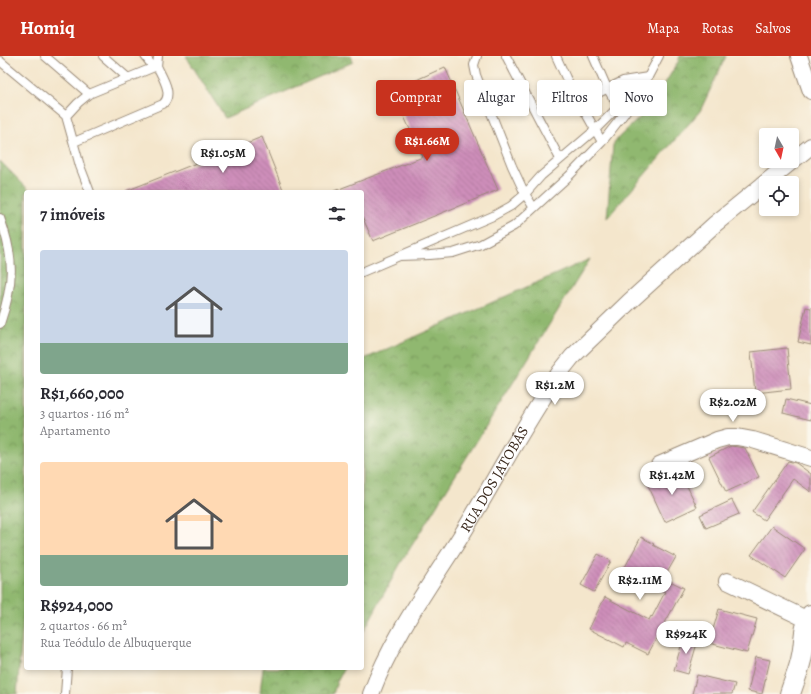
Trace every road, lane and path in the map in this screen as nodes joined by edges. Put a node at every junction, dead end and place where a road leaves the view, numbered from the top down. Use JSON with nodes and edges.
{"nodes":[{"id":1,"x":45,"y":56,"type":"edge"},
{"id":2,"x":103,"y":56,"type":"edge"},
{"id":3,"x":145,"y":56,"type":"edge"},
{"id":4,"x":158,"y":56,"type":"edge"},
{"id":5,"x":477,"y":56,"type":"edge"},
{"id":6,"x":506,"y":56,"type":"edge"},
{"id":7,"x":556,"y":56,"type":"edge"},
{"id":8,"x":593,"y":56,"type":"edge"},
{"id":9,"x":659,"y":56,"type":"edge"},
{"id":10,"x":799,"y":56,"type":"edge"},
{"id":11,"x":0,"y":61,"type":"edge"},
{"id":12,"x":155,"y":67,"type":"junction"},
{"id":13,"x":648,"y":77,"type":"junction"},
{"id":14,"x":128,"y":78,"type":"junction"},
{"id":15,"x":567,"y":80,"type":"edge"},
{"id":16,"x":646,"y":80,"type":"edge"},
{"id":17,"x":607,"y":88,"type":"junction"},
{"id":18,"x":602,"y":91,"type":"edge"},
{"id":19,"x":811,"y":91,"type":"edge"},
{"id":20,"x":610,"y":93,"type":"edge"},
{"id":21,"x":89,"y":94,"type":"junction"},
{"id":22,"x":610,"y":115,"type":"edge"},
{"id":23,"x":66,"y":116,"type":"junction"},
{"id":24,"x":588,"y":116,"type":"edge"},
{"id":25,"x":622,"y":116,"type":"edge"},
{"id":26,"x":595,"y":130,"type":"junction"},
{"id":27,"x":74,"y":142,"type":"junction"},
{"id":28,"x":602,"y":142,"type":"junction"},
{"id":29,"x":811,"y":146,"type":"edge"},
{"id":30,"x":799,"y":155,"type":"edge"},
{"id":31,"x":560,"y":159,"type":"junction"},
{"id":32,"x":783,"y":168,"type":"edge"},
{"id":33,"x":89,"y":190,"type":"edge"},
{"id":34,"x":525,"y":194,"type":"junction"},
{"id":35,"x":534,"y":208,"type":"junction"},
{"id":36,"x":0,"y":218,"type":"edge"},
{"id":37,"x":398,"y":256,"type":"junction"},
{"id":38,"x":364,"y":271,"type":"edge"},
{"id":39,"x":0,"y":324,"type":"edge"},
{"id":40,"x":811,"y":458,"type":"edge"},
{"id":41,"x":659,"y":465,"type":"dead end"},
{"id":42,"x":727,"y":581,"type":"dead end"},
{"id":43,"x":810,"y":618,"type":"edge"},
{"id":44,"x":807,"y":653,"type":"edge"},
{"id":45,"x":67,"y":670,"type":"edge"},
{"id":46,"x":65,"y":694,"type":"edge"},
{"id":47,"x":371,"y":694,"type":"edge"},
{"id":48,"x":790,"y":694,"type":"edge"}],
"edges":[{"from":1,"to":21,"type":"lane"},
{"from":2,"to":14,"type":"lane"},
{"from":3,"to":12,"type":"lane"},
{"from":4,"to":12,"type":"lane"},
{"from":5,"to":34,"type":"lane"},
{"from":6,"to":31,"type":"lane"},
{"from":7,"to":15,"type":"lane"},
{"from":8,"to":17,"type":"lane"},
{"from":9,"to":13,"type":"lane"},
{"from":10,"to":19,"type":"street"},
{"from":11,"to":23,"type":"lane"},
{"from":12,"to":14,"type":"lane"},
{"from":12,"to":27,"type":"lane"},
{"from":13,"to":16,"type":"lane"},
{"from":13,"to":17,"type":"lane"},
{"from":14,"to":21,"type":"lane"},
{"from":17,"to":18,"type":"lane"},
{"from":17,"to":20,"type":"lane"},
{"from":21,"to":23,"type":"lane"},
{"from":22,"to":26,"type":"lane"},
{"from":23,"to":27,"type":"lane"},
{"from":24,"to":26,"type":"lane"},
{"from":25,"to":28,"type":"lane"},
{"from":26,"to":28,"type":"lane"},
{"from":26,"to":31,"type":"lane"},
{"from":27,"to":33,"type":"lane"},
{"from":28,"to":35,"type":"lane"},
{"from":29,"to":30,"type":"street","name":"RUA DOS JATOBÁS"},
{"from":31,"to":34,"type":"lane"},
{"from":32,"to":47,"type":"street","name":"RUA DOS JATOBÁS"},
{"from":34,"to":35,"type":"lane"},
{"from":34,"to":37,"type":"lane"},
{"from":35,"to":37,"type":"lane"},
{"from":36,"to":39,"type":"lane"},
{"from":37,"to":38,"type":"lane"},
{"from":40,"to":41,"type":"street"},
{"from":42,"to":43,"type":"street"},
{"from":43,"to":44,"type":"street"},
{"from":44,"to":48,"type":"street"},
{"from":45,"to":46,"type":"lane"}]}
